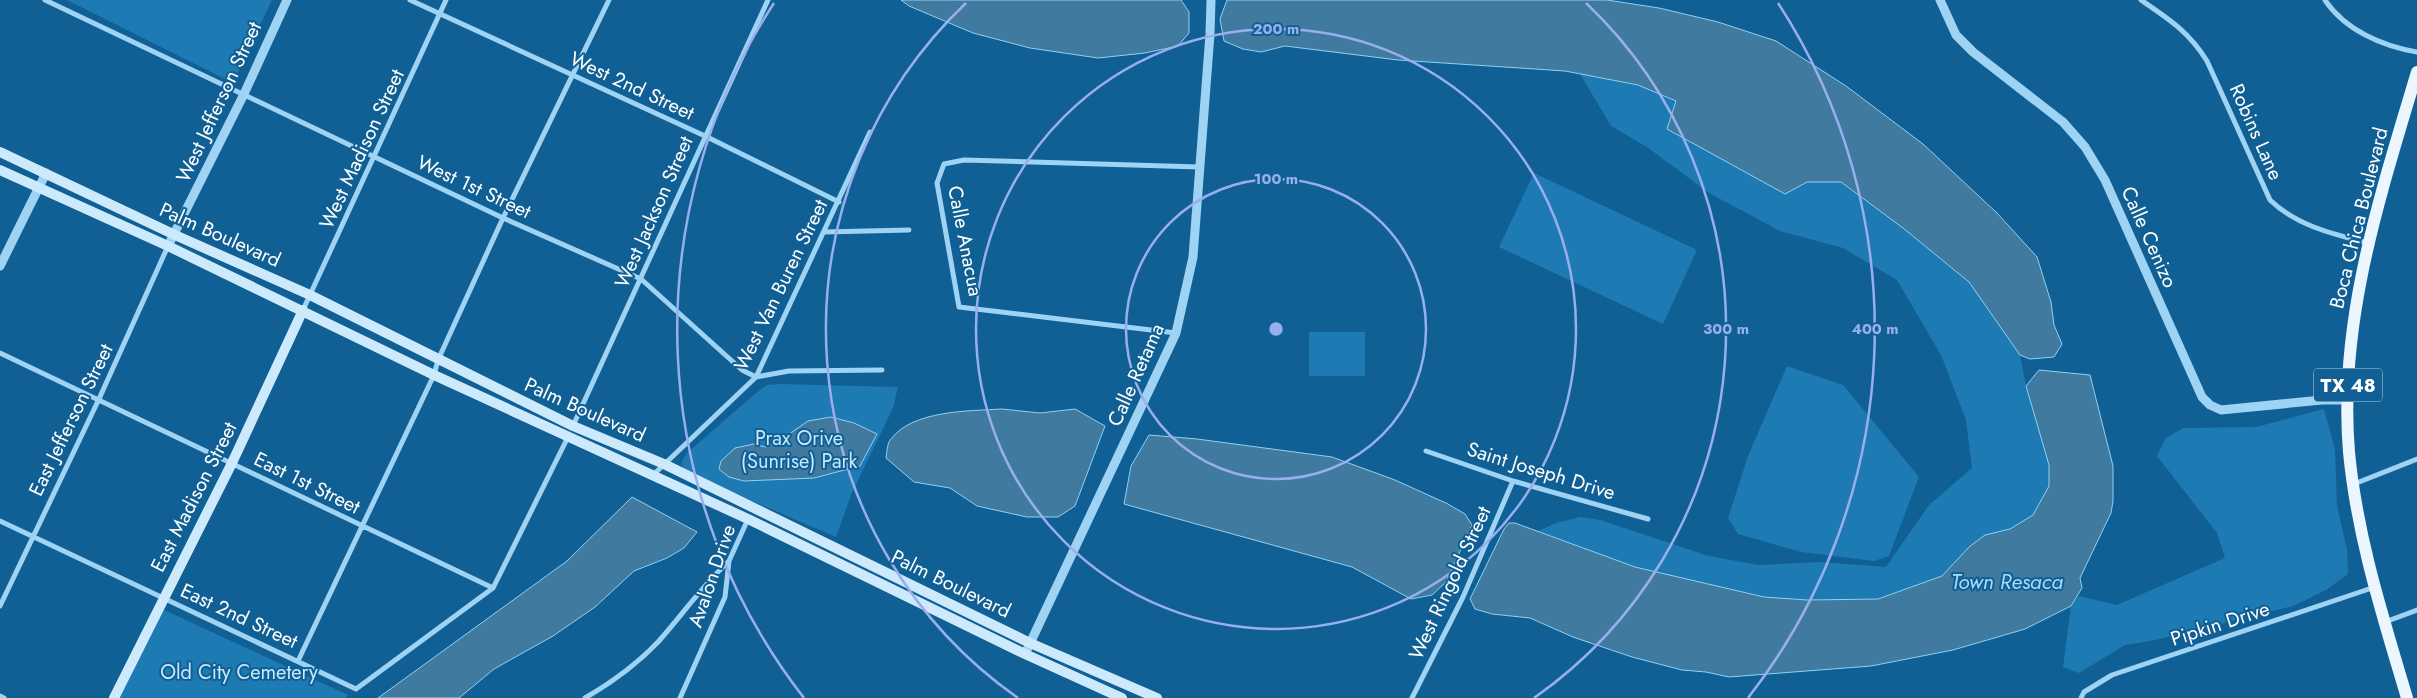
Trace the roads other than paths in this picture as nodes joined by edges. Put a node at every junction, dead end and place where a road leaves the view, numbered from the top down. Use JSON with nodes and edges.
{"nodes":[{"id":1,"x":45,"y":0,"type":"edge"},
{"id":2,"x":287,"y":0,"type":"edge"},
{"id":3,"x":410,"y":0,"type":"edge"},
{"id":4,"x":446,"y":0,"type":"edge"},
{"id":5,"x":609,"y":0,"type":"edge"},
{"id":6,"x":768,"y":0,"type":"edge"},
{"id":7,"x":1211,"y":0,"type":"edge"},
{"id":8,"x":1940,"y":0,"type":"edge"},
{"id":9,"x":2141,"y":0,"type":"edge"},
{"id":10,"x":2325,"y":0,"type":"edge"},
{"id":11,"x":440,"y":14,"type":"junction"},
{"id":12,"x":2417,"y":52,"type":"edge"},
{"id":13,"x":2417,"y":72,"type":"edge"},
{"id":14,"x":573,"y":75,"type":"junction"},
{"id":15,"x":244,"y":94,"type":"junction"},
{"id":16,"x":870,"y":132,"type":"dead end"},
{"id":17,"x":705,"y":136,"type":"junction"},
{"id":18,"x":0,"y":152,"type":"edge"},
{"id":19,"x":375,"y":157,"type":"junction"},
{"id":20,"x":1199,"y":168,"type":"junction"},
{"id":21,"x":0,"y":170,"type":"edge"},
{"id":22,"x":46,"y":173,"type":"junction"},
{"id":23,"x":38,"y":187,"type":"junction"},
{"id":24,"x":838,"y":202,"type":"junction"},
{"id":25,"x":503,"y":218,"type":"junction"},
{"id":26,"x":908,"y":230,"type":"dead end"},
{"id":27,"x":824,"y":232,"type":"junction"},
{"id":28,"x":175,"y":235,"type":"junction"},
{"id":29,"x":2368,"y":243,"type":"junction"},
{"id":30,"x":168,"y":246,"type":"junction"},
{"id":31,"x":0,"y":266,"type":"edge"},
{"id":32,"x":642,"y":279,"type":"junction"},
{"id":33,"x":310,"y":296,"type":"junction"},
{"id":34,"x":304,"y":310,"type":"junction"},
{"id":35,"x":373,"y":327,"type":"junction"},
{"id":36,"x":1176,"y":332,"type":"junction"},
{"id":37,"x":367,"y":341,"type":"junction"},
{"id":38,"x":0,"y":352,"type":"edge"},
{"id":39,"x":438,"y":360,"type":"junction"},
{"id":40,"x":882,"y":370,"type":"dead end"},
{"id":41,"x":434,"y":374,"type":"junction"},
{"id":42,"x":756,"y":377,"type":"junction"},
{"id":43,"x":99,"y":399,"type":"junction"},
{"id":44,"x":2348,"y":400,"type":"junction"},
{"id":45,"x":573,"y":426,"type":"junction"},
{"id":46,"x":569,"y":436,"type":"junction"},
{"id":47,"x":1426,"y":450,"type":"dead end"},
{"id":48,"x":2417,"y":458,"type":"edge"},
{"id":49,"x":232,"y":463,"type":"junction"},
{"id":50,"x":664,"y":464,"type":"junction"},
{"id":51,"x":653,"y":476,"type":"junction"},
{"id":52,"x":1513,"y":481,"type":"junction"},
{"id":53,"x":2353,"y":484,"type":"junction"},
{"id":54,"x":748,"y":519,"type":"junction"},
{"id":55,"x":1648,"y":519,"type":"dead end"},
{"id":56,"x":0,"y":521,"type":"edge"},
{"id":57,"x":363,"y":526,"type":"junction"},
{"id":58,"x":32,"y":536,"type":"junction"},
{"id":59,"x":728,"y":561,"type":"junction"},
{"id":60,"x":493,"y":588,"type":"junction"},
{"id":61,"x":2374,"y":588,"type":"junction"},
{"id":62,"x":163,"y":597,"type":"junction"},
{"id":63,"x":0,"y":606,"type":"edge"},
{"id":64,"x":2417,"y":610,"type":"edge"},
{"id":65,"x":2384,"y":623,"type":"junction"},
{"id":66,"x":1030,"y":642,"type":"junction"},
{"id":67,"x":1025,"y":654,"type":"junction"},
{"id":68,"x":298,"y":661,"type":"junction"},
{"id":69,"x":0,"y":696,"type":"edge"},
{"id":70,"x":4,"y":698,"type":"edge"},
{"id":71,"x":114,"y":698,"type":"edge"},
{"id":72,"x":585,"y":698,"type":"edge"},
{"id":73,"x":680,"y":698,"type":"edge"},
{"id":74,"x":1122,"y":698,"type":"edge"},
{"id":75,"x":1157,"y":698,"type":"edge"},
{"id":76,"x":1412,"y":698,"type":"edge"},
{"id":77,"x":2081,"y":698,"type":"edge"},
{"id":78,"x":2407,"y":698,"type":"edge"}],
"edges":[{"from":1,"to":15,"type":"street","name":"West 1st Street"},
{"from":2,"to":15,"type":"street","name":"West Jefferson Street"},
{"from":3,"to":11,"type":"street","name":"West 2nd Street"},
{"from":4,"to":11,"type":"street","name":"West Madison Street"},
{"from":5,"to":14,"type":"street"},
{"from":6,"to":17,"type":"street","name":"West Jackson Street"},
{"from":7,"to":20,"type":"street","name":"Calle Retama"},
{"from":8,"to":44,"type":"street","name":"Calle Cenizo"},
{"from":9,"to":29,"type":"street","name":"Robins Lane"},
{"from":10,"to":12,"type":"street"},
{"from":11,"to":14,"type":"street","name":"West 2nd Street"},
{"from":11,"to":19,"type":"street","name":"West Madison Street"},
{"from":13,"to":29,"type":"main road","name":"Boca Chica Boulevard","number":"TX 48"},
{"from":14,"to":17,"type":"street","name":"West 2nd Street"},
{"from":14,"to":25,"type":"street"},
{"from":15,"to":19,"type":"street","name":"West 1st Street"},
{"from":15,"to":28,"type":"street","name":"West Jefferson Street"},
{"from":16,"to":24,"type":"street","name":"West Van Buren Street"},
{"from":17,"to":24,"type":"street","name":"West 2nd Street"},
{"from":17,"to":32,"type":"street","name":"West Jackson Street"},
{"from":18,"to":22,"type":"main road","name":"Palm Boulevard"},
{"from":19,"to":25,"type":"street","name":"West 1st Street"},
{"from":19,"to":33,"type":"street","name":"West Madison Street"},
{"from":20,"to":36,"type":"street","name":"Calle Retama"},
{"from":20,"to":36,"type":"street","name":"Calle Anacua"},
{"from":21,"to":23,"type":"main road","name":"Palm Boulevard"},
{"from":22,"to":23,"type":"street"},
{"from":22,"to":28,"type":"main road","name":"Palm Boulevard"},
{"from":23,"to":30,"type":"main road","name":"Palm Boulevard"},
{"from":23,"to":31,"type":"street"},
{"from":24,"to":27,"type":"street","name":"West Van Buren Street"},
{"from":25,"to":32,"type":"street","name":"West 1st Street"},
{"from":25,"to":39,"type":"street"},
{"from":26,"to":27,"type":"street"},
{"from":27,"to":42,"type":"street","name":"West Van Buren Street"},
{"from":28,"to":30,"type":"street","name":"West Jefferson Street"},
{"from":28,"to":33,"type":"main road","name":"Palm Boulevard"},
{"from":29,"to":44,"type":"main road","name":"Boca Chica Boulevard","number":"TX 48"},
{"from":30,"to":34,"type":"main road","name":"Palm Boulevard"},
{"from":30,"to":43,"type":"street","name":"East Jefferson Street"},
{"from":32,"to":42,"type":"street","name":"West 1st Street"},
{"from":32,"to":45,"type":"street","name":"West Jackson Street"},
{"from":33,"to":34,"type":"street","name":"West Madison Street"},
{"from":33,"to":35,"type":"main road","name":"Palm Boulevard"},
{"from":34,"to":37,"type":"main road","name":"Palm Boulevard"},
{"from":34,"to":49,"type":"main road","name":"East Madison Street"},
{"from":35,"to":37,"type":"main road"},
{"from":35,"to":39,"type":"main road","name":"Palm Boulevard"},
{"from":36,"to":66,"type":"street","name":"Calle Retama"},
{"from":37,"to":41,"type":"main road","name":"Palm Boulevard"},
{"from":38,"to":43,"type":"street","name":"East 1st Street"},
{"from":39,"to":41,"type":"street"},
{"from":39,"to":45,"type":"main road","name":"Palm Boulevard"},
{"from":40,"to":42,"type":"street"},
{"from":41,"to":46,"type":"main road","name":"Palm Boulevard"},
{"from":41,"to":57,"type":"street"},
{"from":42,"to":50,"type":"street","name":"West Van Buren Street"},
{"from":43,"to":49,"type":"street","name":"East 1st Street"},
{"from":43,"to":58,"type":"street","name":"East Jefferson Street"},
{"from":44,"to":53,"type":"main road","name":"Boca Chica Boulevard","number":"TX 48"},
{"from":45,"to":46,"type":"street","name":"West Jackson Street"},
{"from":45,"to":50,"type":"main road","name":"Palm Boulevard"},
{"from":46,"to":51,"type":"main road","name":"Palm Boulevard"},
{"from":46,"to":60,"type":"street","name":"West Jackson Street"},
{"from":47,"to":52,"type":"street","name":"Saint Joseph Drive"},
{"from":48,"to":53,"type":"street"},
{"from":49,"to":57,"type":"street","name":"East 1st Street"},
{"from":49,"to":62,"type":"main road","name":"East Madison Street"},
{"from":50,"to":51,"type":"street","name":"West Van Buren Street"},
{"from":50,"to":66,"type":"main road","name":"Palm Boulevard"},
{"from":51,"to":54,"type":"main road","name":"Palm Boulevard"},
{"from":52,"to":55,"type":"street","name":"Saint Joseph Drive"},
{"from":52,"to":76,"type":"street","name":"West Ringold Street"},
{"from":53,"to":61,"type":"main road","name":"Boca Chica Boulevard","number":"TX 48"},
{"from":54,"to":59,"type":"street","name":"Avalon Drive"},
{"from":54,"to":67,"type":"main road","name":"Palm Boulevard"},
{"from":56,"to":58,"type":"street","name":"East 2nd Street"},
{"from":57,"to":60,"type":"street","name":"East 1st Street"},
{"from":57,"to":68,"type":"street"},
{"from":58,"to":62,"type":"street","name":"East 2nd Street"},
{"from":58,"to":63,"type":"street","name":"East Jefferson Street"},
{"from":59,"to":72,"type":"street"},
{"from":59,"to":73,"type":"street","name":"Avalon Drive"},
{"from":60,"to":68,"type":"street","name":"East 2nd Street"},
{"from":61,"to":65,"type":"main road","name":"Boca Chica Boulevard","number":"TX 48"},
{"from":61,"to":77,"type":"street","name":"Pipkin Drive"},
{"from":62,"to":68,"type":"street","name":"East 2nd Street"},
{"from":62,"to":71,"type":"main road","name":"East Madison Street"},
{"from":64,"to":65,"type":"street"},
{"from":65,"to":78,"type":"main road","name":"Boca Chica Boulevard","number":"TX 48"},
{"from":66,"to":67,"type":"street","name":"Calle Retama"},
{"from":66,"to":75,"type":"main road","name":"Palm Boulevard"},
{"from":67,"to":74,"type":"main road","name":"Palm Boulevard"},
{"from":69,"to":70,"type":"street"}]}
